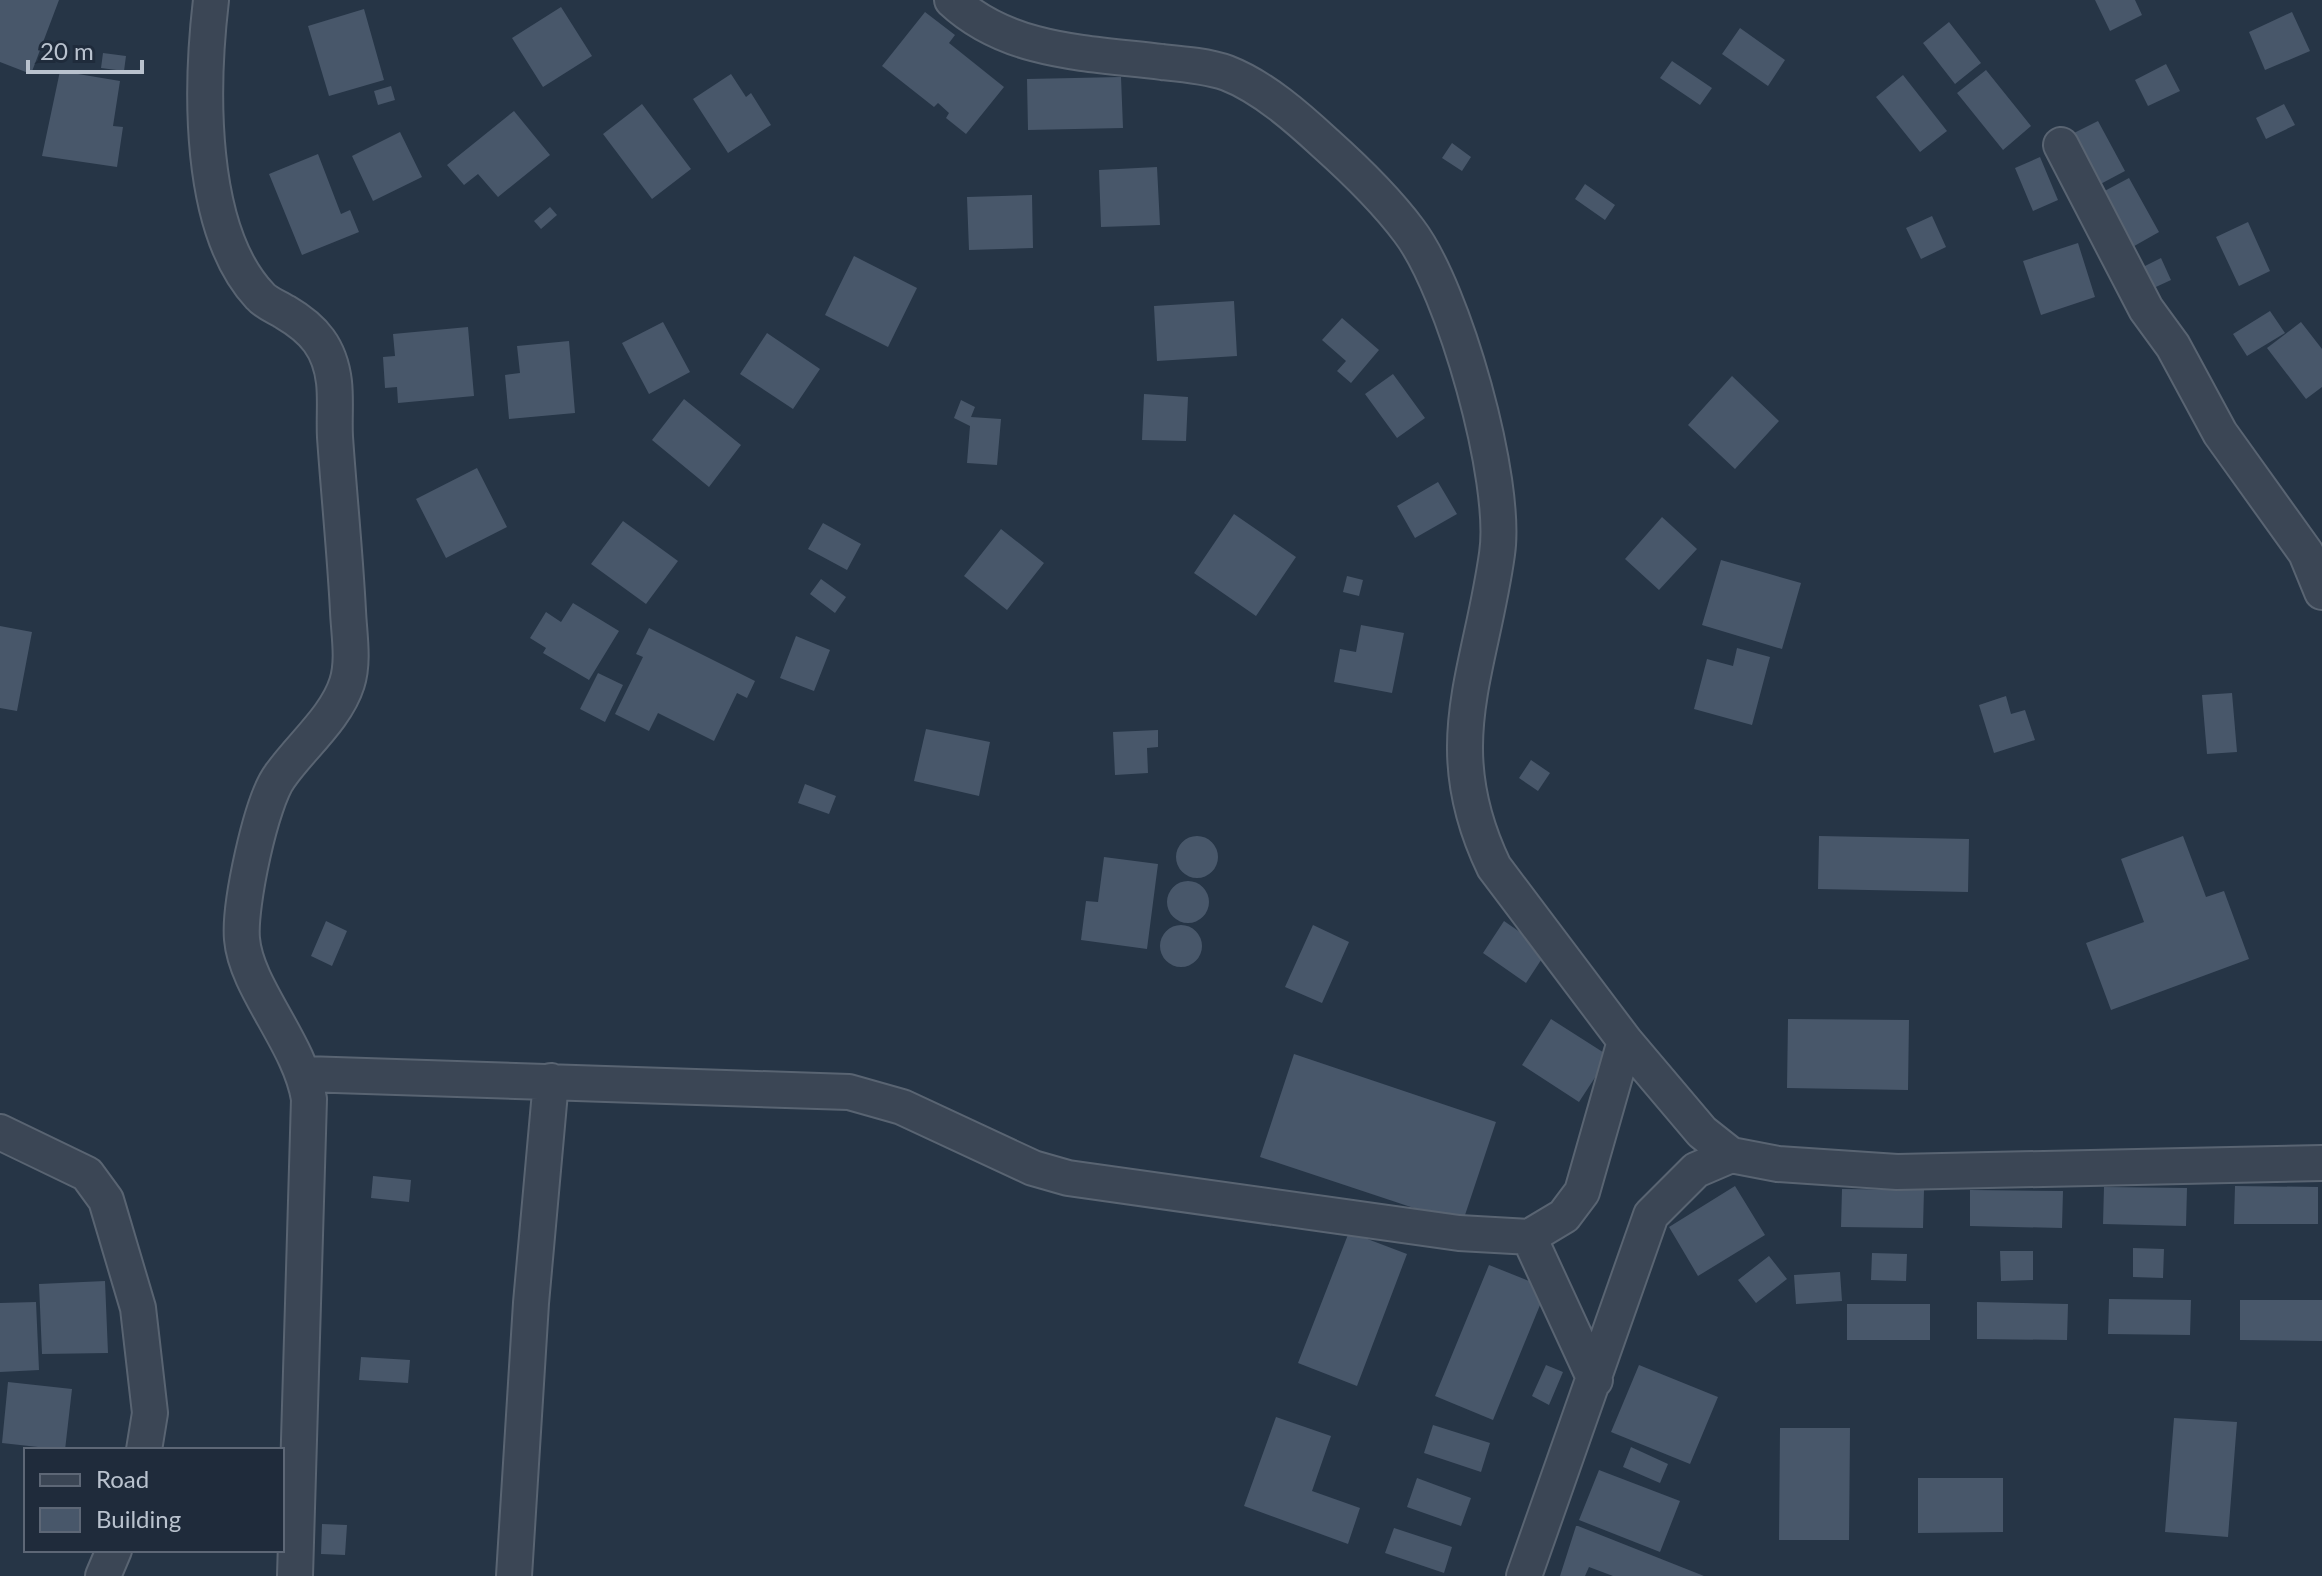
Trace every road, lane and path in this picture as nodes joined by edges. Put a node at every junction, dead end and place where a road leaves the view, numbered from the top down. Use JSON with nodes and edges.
{"nodes":[{"id":1,"x":211,"y":0,"type":"edge"},
{"id":2,"x":952,"y":0,"type":"edge"},
{"id":3,"x":2061,"y":145,"type":"dead end"},
{"id":4,"x":2322,"y":592,"type":"edge"},
{"id":5,"x":1625,"y":1041,"type":"junction"},
{"id":6,"x":305,"y":1074,"type":"junction"},
{"id":7,"x":551,"y":1081,"type":"junction"},
{"id":8,"x":0,"y":1132,"type":"edge"},
{"id":9,"x":1731,"y":1155,"type":"junction"},
{"id":10,"x":2322,"y":1163,"type":"edge"},
{"id":11,"x":1529,"y":1237,"type":"junction"},
{"id":12,"x":1595,"y":1380,"type":"junction"},
{"id":13,"x":144,"y":1448,"type":"edge"},
{"id":14,"x":113,"y":1552,"type":"edge"},
{"id":15,"x":103,"y":1576,"type":"edge"},
{"id":16,"x":295,"y":1576,"type":"edge"},
{"id":17,"x":514,"y":1576,"type":"edge"},
{"id":18,"x":1524,"y":1576,"type":"edge"}],
"edges":[{"from":1,"to":6,"type":"street"},
{"from":2,"to":5,"type":"street"},
{"from":3,"to":4,"type":"street"},
{"from":5,"to":9,"type":"street"},
{"from":5,"to":11,"type":"street"},
{"from":6,"to":7,"type":"street"},
{"from":6,"to":16,"type":"street"},
{"from":7,"to":11,"type":"street"},
{"from":7,"to":17,"type":"street"},
{"from":8,"to":13,"type":"street"},
{"from":9,"to":10,"type":"street"},
{"from":9,"to":12,"type":"street"},
{"from":11,"to":12,"type":"street"},
{"from":12,"to":18,"type":"street"},
{"from":14,"to":15,"type":"street"}]}
